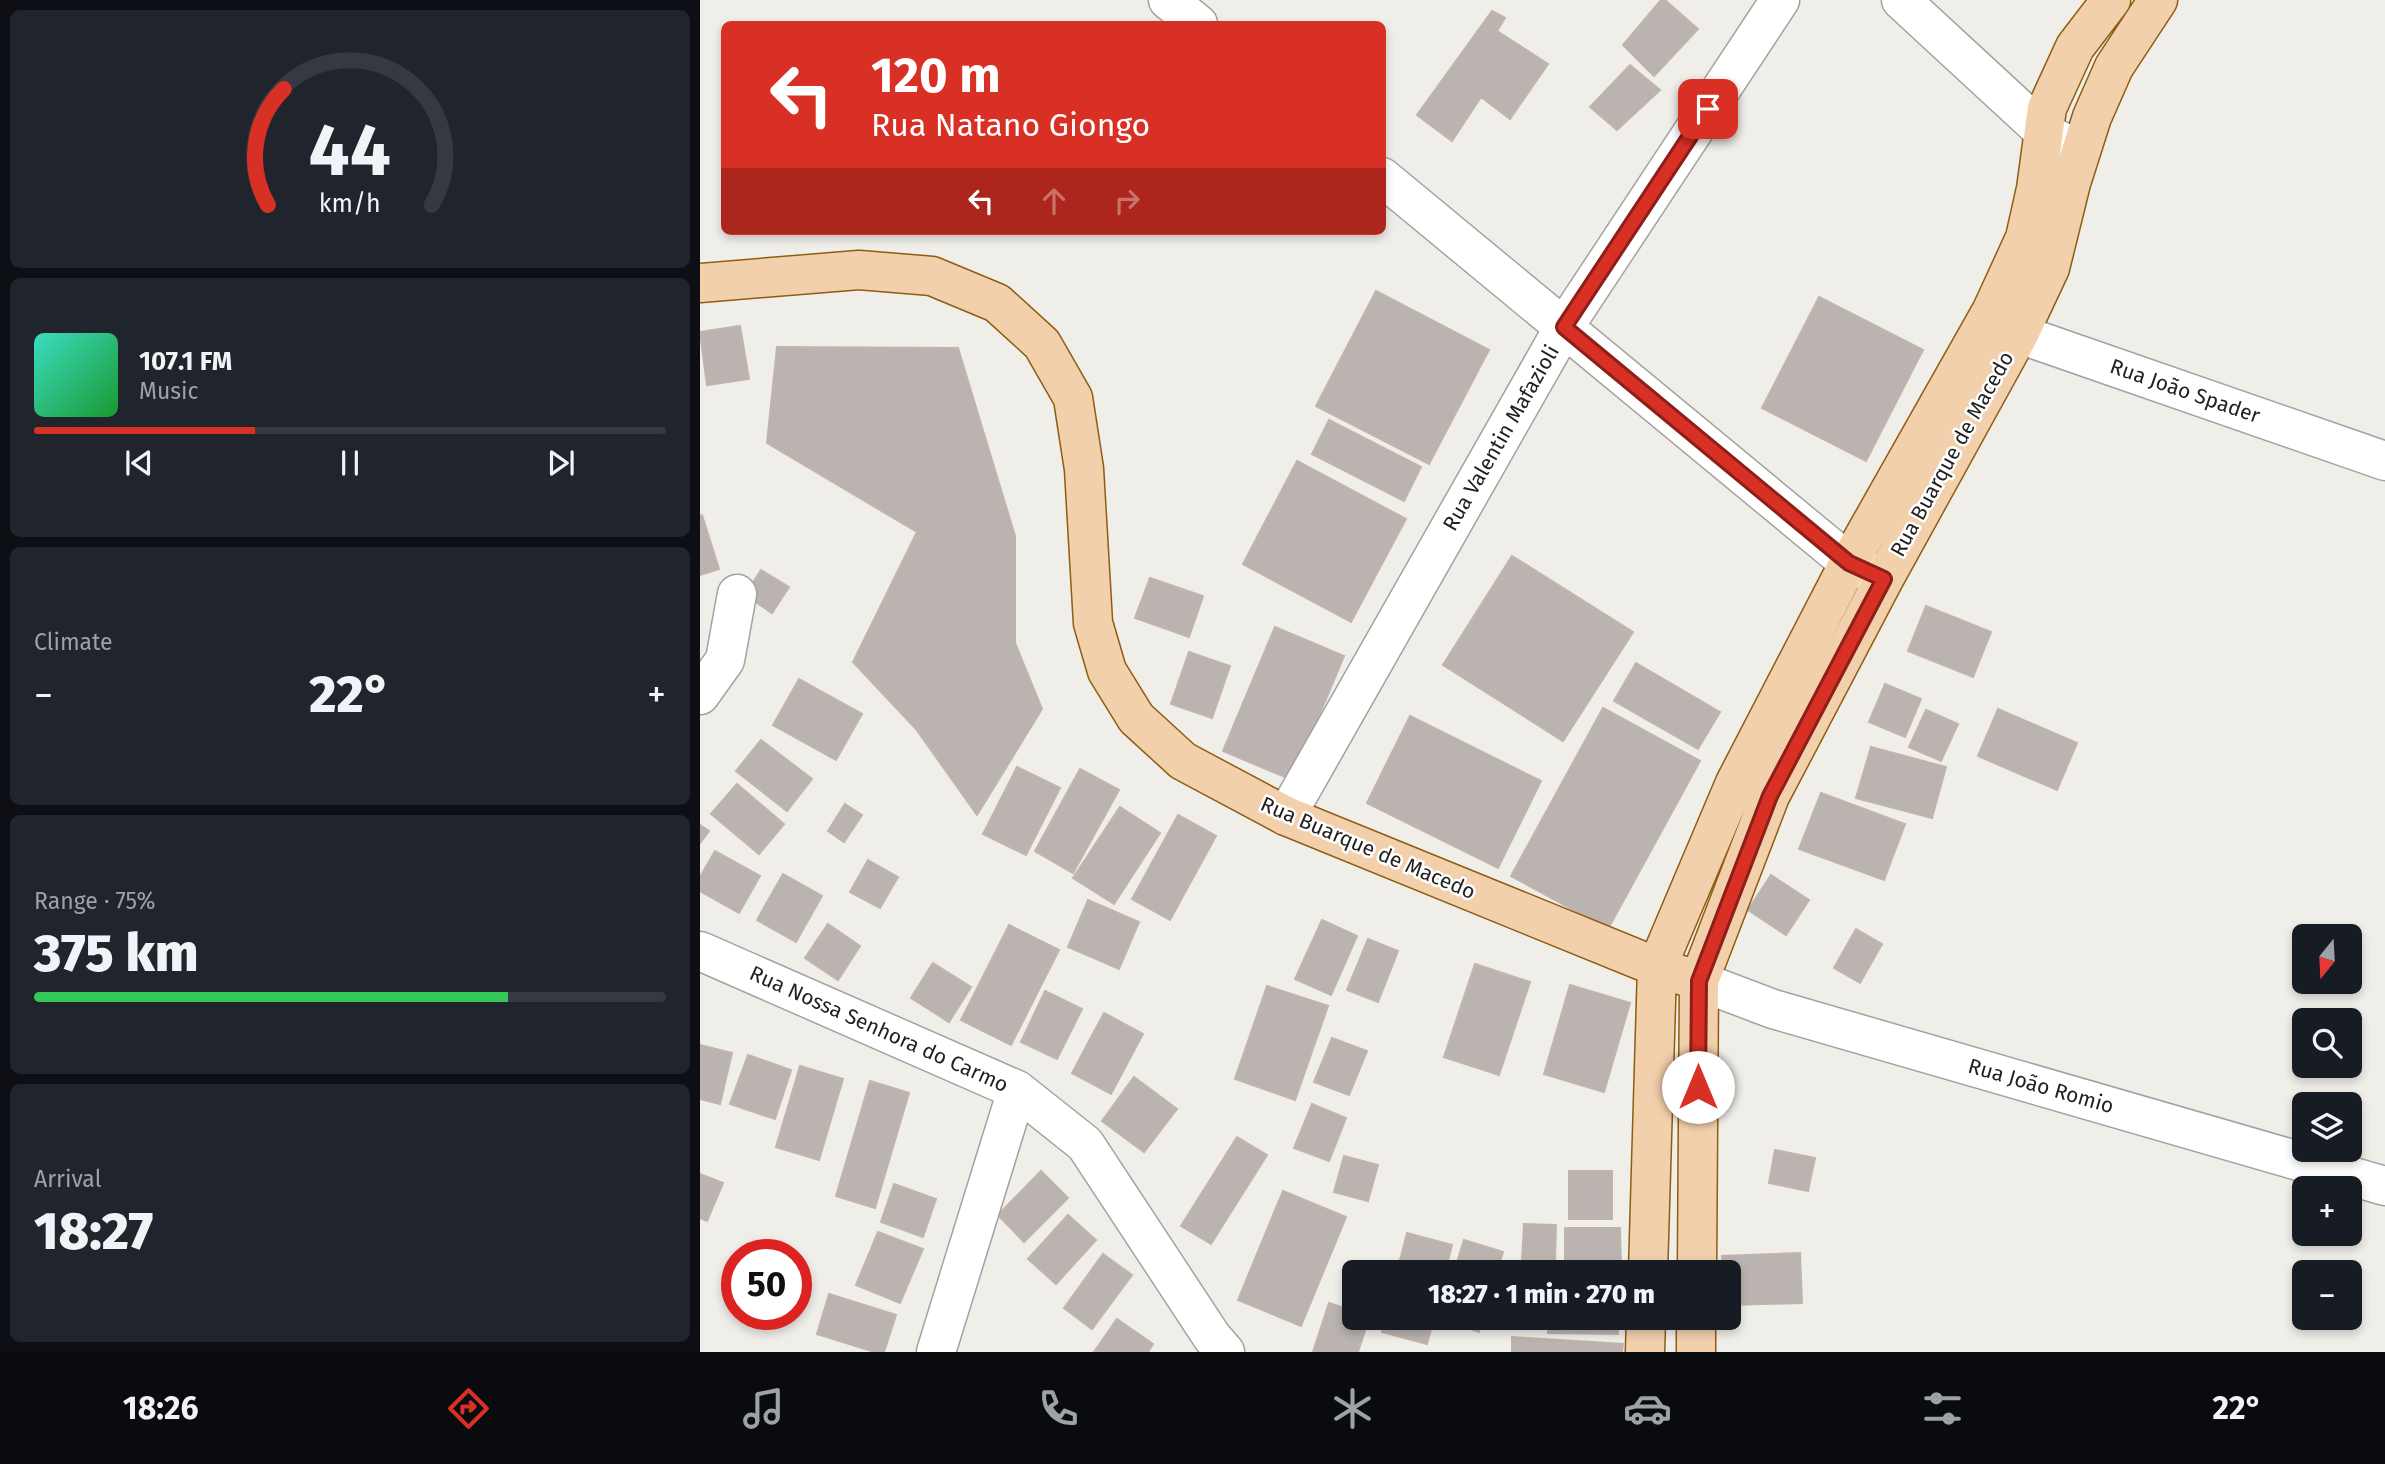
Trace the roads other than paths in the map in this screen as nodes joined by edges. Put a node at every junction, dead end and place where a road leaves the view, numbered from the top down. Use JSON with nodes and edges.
{"nodes":[{"id":1,"x":1780,"y":0,"type":"edge"},
{"id":2,"x":1901,"y":0,"type":"edge"},
{"id":3,"x":2111,"y":0,"type":"edge"},
{"id":4,"x":2158,"y":0,"type":"edge"},
{"id":5,"x":2044,"y":132,"type":"junction"},
{"id":6,"x":2081,"y":152,"type":"junction"},
{"id":7,"x":1386,"y":180,"type":"edge"},
{"id":8,"x":700,"y":283,"type":"edge"},
{"id":9,"x":2006,"y":322,"type":"junction"},
{"id":10,"x":1564,"y":327,"type":"junction"},
{"id":11,"x":2385,"y":461,"type":"edge"},
{"id":12,"x":1849,"y":563,"type":"junction"},
{"id":13,"x":1884,"y":579,"type":"junction"},
{"id":14,"x":737,"y":594,"type":"dead end"},
{"id":15,"x":700,"y":695,"type":"edge"},
{"id":16,"x":1753,"y":789,"type":"junction"},
{"id":17,"x":1286,"y":816,"type":"junction"},
{"id":18,"x":700,"y":951,"type":"edge"},
{"id":19,"x":1657,"y":967,"type":"junction"},
{"id":20,"x":1699,"y":981,"type":"junction"},
{"id":21,"x":1017,"y":1090,"type":"junction"},
{"id":22,"x":2385,"y":1186,"type":"edge"},
{"id":23,"x":1648,"y":1260,"type":"edge"},
{"id":24,"x":1696,"y":1260,"type":"edge"},
{"id":25,"x":1646,"y":1330,"type":"edge"},
{"id":26,"x":1696,"y":1330,"type":"edge"},
{"id":27,"x":936,"y":1352,"type":"edge"},
{"id":28,"x":1225,"y":1352,"type":"edge"},
{"id":29,"x":1645,"y":1352,"type":"edge"},
{"id":30,"x":1696,"y":1352,"type":"edge"}],
"edges":[{"from":1,"to":10,"type":"street","name":"Rua Valentin Mafazioli"},
{"from":2,"to":5,"type":"street"},
{"from":3,"to":5,"type":"main road","name":"Rua Buarque de Macedo"},
{"from":4,"to":6,"type":"main road","name":"Rua Buarque de Macedo"},
{"from":5,"to":6,"type":"street"},
{"from":5,"to":9,"type":"main road","name":"Rua Buarque de Macedo"},
{"from":6,"to":9,"type":"main road","name":"Rua Buarque de Macedo"},
{"from":7,"to":10,"type":"street"},
{"from":8,"to":17,"type":"main road","name":"Rua Buarque de Macedo"},
{"from":9,"to":11,"type":"street","name":"Rua João Spader"},
{"from":9,"to":12,"type":"main road","name":"Rua Buarque de Macedo"},
{"from":9,"to":13,"type":"main road","name":"Rua Buarque de Macedo"},
{"from":10,"to":12,"type":"street"},
{"from":10,"to":17,"type":"street","name":"Rua Valentin Mafazioli"},
{"from":12,"to":13,"type":"street"},
{"from":12,"to":16,"type":"main road","name":"Rua Buarque de Macedo"},
{"from":13,"to":16,"type":"main road","name":"Rua Buarque de Macedo"},
{"from":14,"to":15,"type":"street"},
{"from":16,"to":19,"type":"main road","name":"Rua Buarque de Macedo"},
{"from":16,"to":20,"type":"main road","name":"Rua Buarque de Macedo"},
{"from":17,"to":19,"type":"main road","name":"Rua Buarque de Macedo"},
{"from":18,"to":21,"type":"street","name":"Rua Nossa Senhora do Carmo"},
{"from":19,"to":20,"type":"main road","name":"Rua Buarque de Macedo"},
{"from":19,"to":23,"type":"main road","name":"Rua Buarque de Macedo"},
{"from":20,"to":22,"type":"street","name":"Rua João Romio"},
{"from":20,"to":24,"type":"main road","name":"Rua Buarque de Macedo"},
{"from":21,"to":27,"type":"street"},
{"from":21,"to":28,"type":"street","name":"Rua Nossa Senhora do Carmo"},
{"from":25,"to":29,"type":"main road"},
{"from":26,"to":30,"type":"main road"}]}
